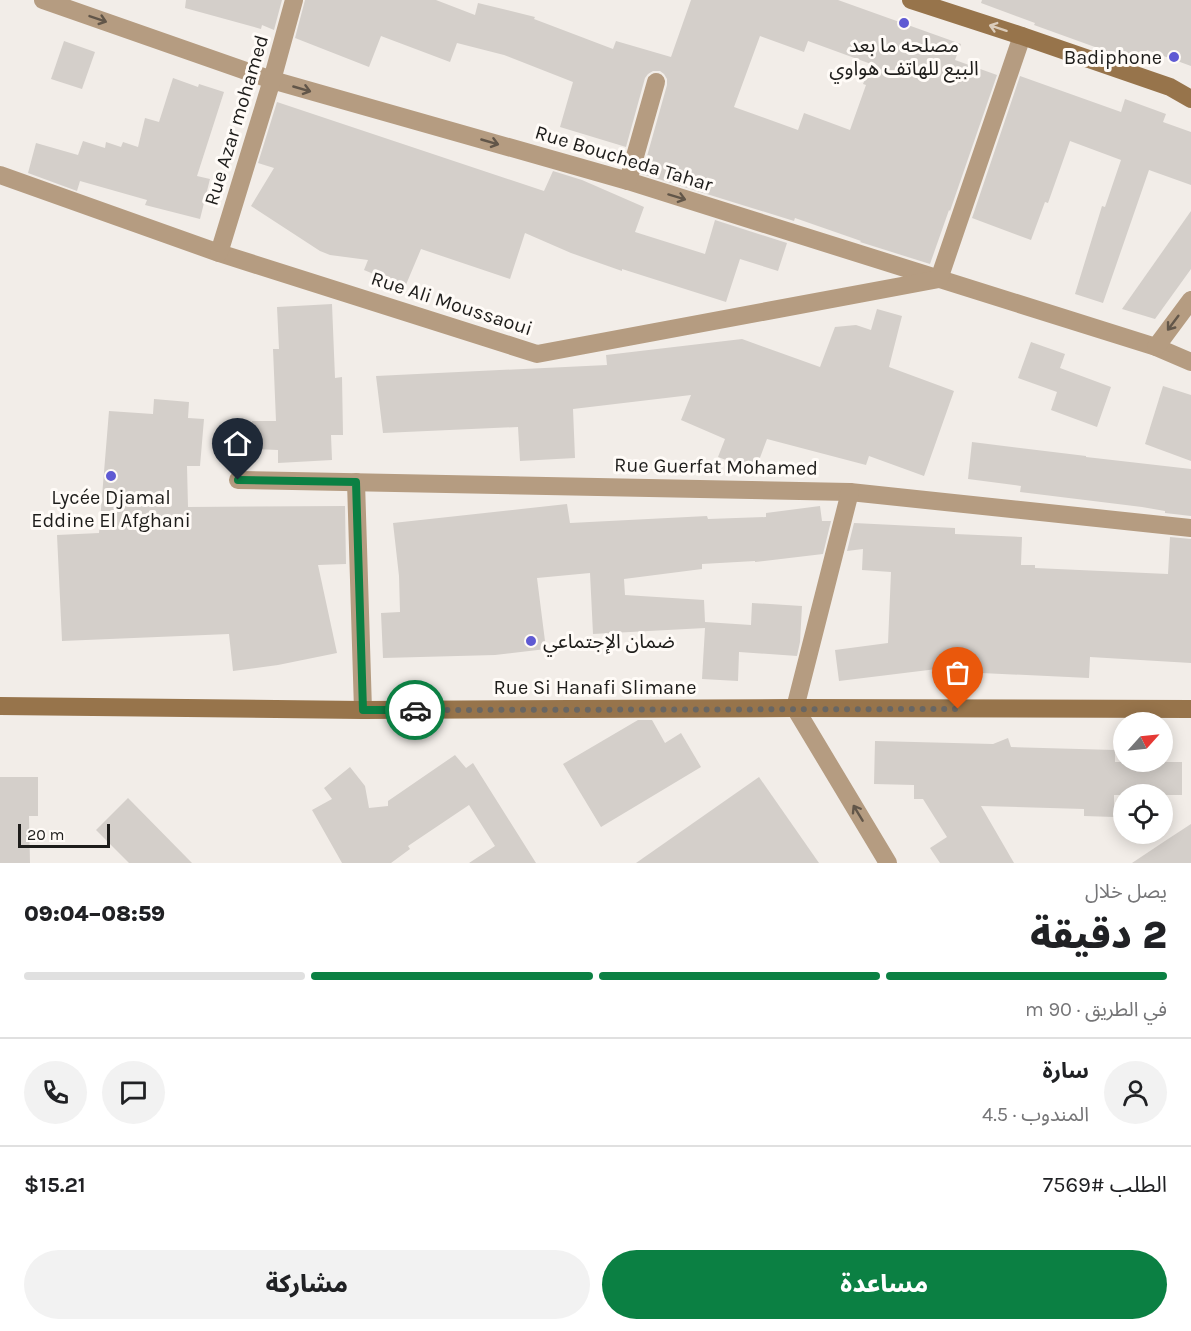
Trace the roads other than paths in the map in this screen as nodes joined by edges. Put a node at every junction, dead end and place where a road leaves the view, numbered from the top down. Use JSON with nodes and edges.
{"nodes":[{"id":1,"x":43,"y":0,"type":"edge"},
{"id":2,"x":294,"y":0,"type":"edge"},
{"id":3,"x":911,"y":0,"type":"edge"},
{"id":4,"x":1022,"y":36,"type":"junction"},
{"id":5,"x":272,"y":80,"type":"junction"},
{"id":6,"x":656,"y":82,"type":"dead end"},
{"id":7,"x":1191,"y":99,"type":"edge"},
{"id":8,"x":0,"y":174,"type":"edge"},
{"id":9,"x":628,"y":181,"type":"junction"},
{"id":10,"x":219,"y":253,"type":"junction"},
{"id":11,"x":939,"y":279,"type":"junction"},
{"id":12,"x":1191,"y":300,"type":"edge"},
{"id":13,"x":1156,"y":347,"type":"junction"},
{"id":14,"x":1191,"y":362,"type":"edge"},
{"id":15,"x":238,"y":480,"type":"dead end"},
{"id":16,"x":356,"y":482,"type":"junction"},
{"id":17,"x":850,"y":492,"type":"junction"},
{"id":18,"x":1191,"y":528,"type":"edge"},
{"id":19,"x":0,"y":706,"type":"edge"},
{"id":20,"x":795,"y":708,"type":"junction"},
{"id":21,"x":1191,"y":709,"type":"edge"},
{"id":22,"x":363,"y":710,"type":"junction"},
{"id":23,"x":888,"y":863,"type":"edge"}],
"edges":[{"from":1,"to":5,"type":"street","name":"Rue Boucheda Tahar","one_way":true},
{"from":2,"to":5,"type":"street","name":"Rue Azar mohamed"},
{"from":4,"to":3,"type":"street","one_way":true},
{"from":4,"to":7,"type":"street"},
{"from":4,"to":11,"type":"street"},
{"from":5,"to":9,"type":"street","name":"Rue Boucheda Tahar","one_way":true},
{"from":5,"to":10,"type":"street","name":"Rue Azar mohamed"},
{"from":6,"to":9,"type":"street"},
{"from":8,"to":10,"type":"street","name":"Rue Ali Moussaoui"},
{"from":9,"to":11,"type":"street","name":"Rue Boucheda Tahar","one_way":true},
{"from":10,"to":11,"type":"street","name":"Rue Ali Moussaoui"},
{"from":11,"to":13,"type":"street","name":"Rue Boucheda Tahar"},
{"from":12,"to":13,"type":"street","one_way":true},
{"from":13,"to":14,"type":"street","name":"Rue Boucheda Tahar"},
{"from":15,"to":16,"type":"street","name":"Rue Guerfat Mohamed"},
{"from":16,"to":17,"type":"street","name":"Rue Guerfat Mohamed"},
{"from":16,"to":22,"type":"street"},
{"from":17,"to":18,"type":"street","name":"Rue Guerfat Mohamed"},
{"from":17,"to":20,"type":"street"},
{"from":19,"to":22,"type":"street","name":"Rue Si Hanafi Slimane"},
{"from":20,"to":21,"type":"street","name":"Rue Si Hanafi Slimane"},
{"from":20,"to":22,"type":"street","name":"Rue Si Hanafi Slimane"},
{"from":23,"to":20,"type":"street","one_way":true}]}
